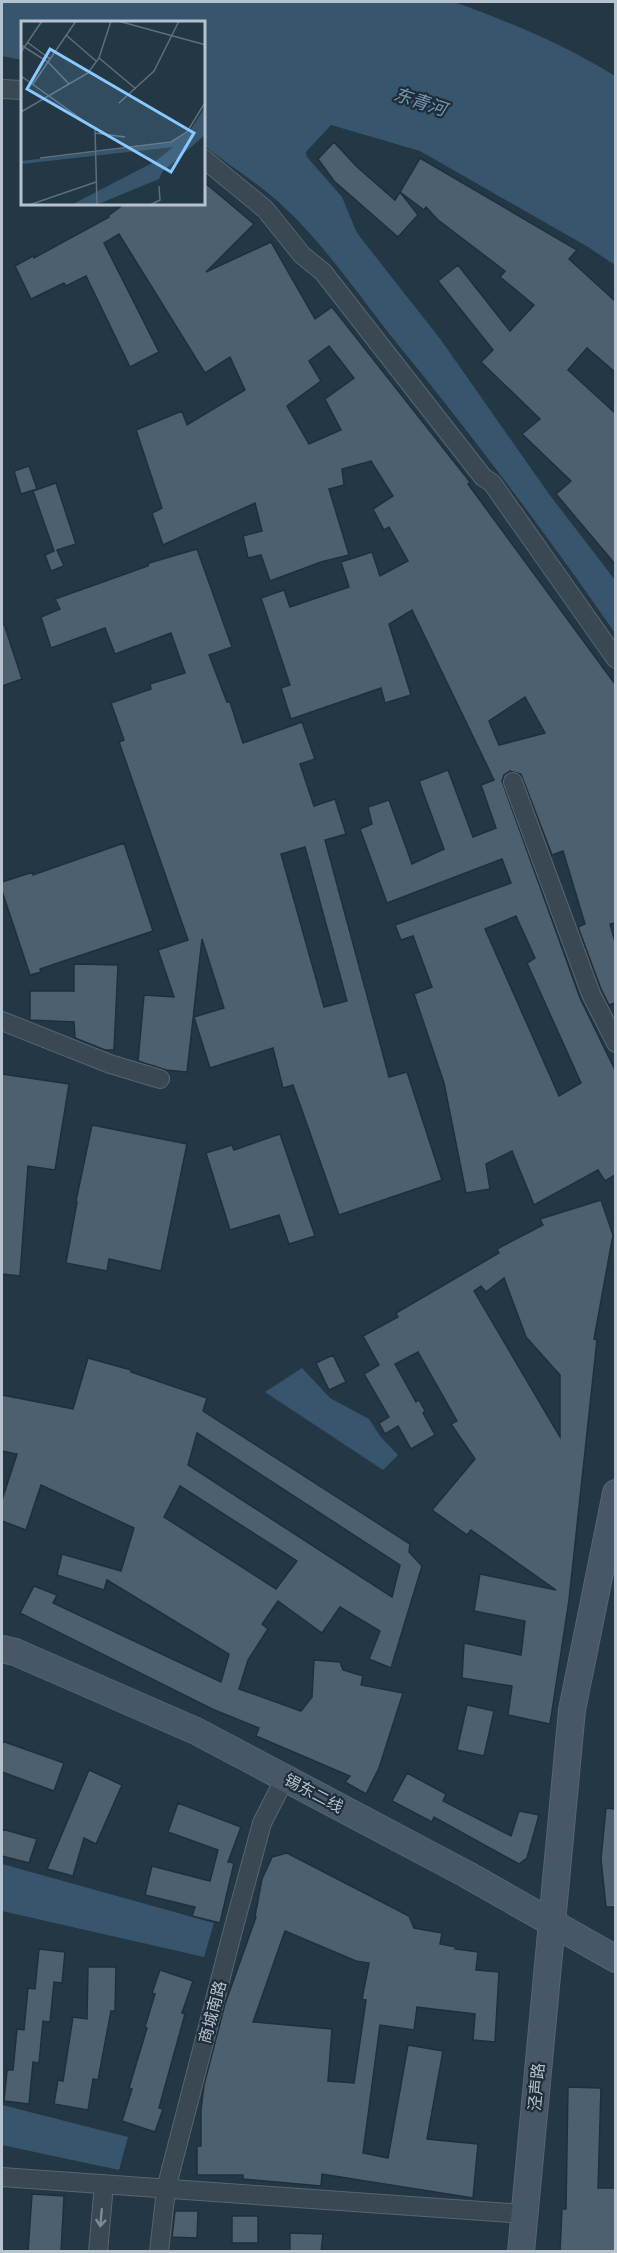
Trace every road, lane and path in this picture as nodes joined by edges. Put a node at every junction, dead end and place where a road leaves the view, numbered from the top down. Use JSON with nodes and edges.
{"nodes":[{"id":1,"x":2,"y":89,"type":"edge"},
{"id":2,"x":21,"y":90,"type":"edge"},
{"id":3,"x":206,"y":161,"type":"edge"},
{"id":4,"x":615,"y":659,"type":"edge"},
{"id":5,"x":513,"y":782,"type":"dead end"},
{"id":6,"x":2,"y":1021,"type":"edge"},
{"id":7,"x":615,"y":1043,"type":"edge"},
{"id":8,"x":160,"y":1079,"type":"dead end"},
{"id":9,"x":615,"y":1492,"type":"edge"},
{"id":10,"x":2,"y":1649,"type":"edge"},
{"id":11,"x":285,"y":1778,"type":"junction"},
{"id":12,"x":552,"y":1923,"type":"junction"},
{"id":13,"x":615,"y":1959,"type":"edge"},
{"id":14,"x":2,"y":2177,"type":"edge"},
{"id":15,"x":104,"y":2184,"type":"junction"},
{"id":16,"x":166,"y":2188,"type":"junction"},
{"id":17,"x":524,"y":2214,"type":"junction"},
{"id":18,"x":98,"y":2252,"type":"edge"},
{"id":19,"x":159,"y":2252,"type":"edge"},
{"id":20,"x":521,"y":2252,"type":"edge"}],
"edges":[{"from":1,"to":2,"type":"street"},
{"from":3,"to":4,"type":"street"},
{"from":5,"to":7,"type":"street"},
{"from":6,"to":8,"type":"street"},
{"from":9,"to":12,"type":"street","name":"泾声路"},
{"from":10,"to":11,"type":"street","name":"锡东二线"},
{"from":11,"to":12,"type":"street","name":"锡东二线"},
{"from":11,"to":16,"type":"street","name":"商城南路"},
{"from":12,"to":13,"type":"street","name":"锡东二线"},
{"from":12,"to":17,"type":"street","name":"泾声路"},
{"from":14,"to":15,"type":"street"},
{"from":15,"to":16,"type":"street"},
{"from":15,"to":18,"type":"street","one_way":true},
{"from":16,"to":17,"type":"street"},
{"from":16,"to":19,"type":"street","name":"商城南路"},
{"from":17,"to":20,"type":"street","name":"泾声路"}]}
